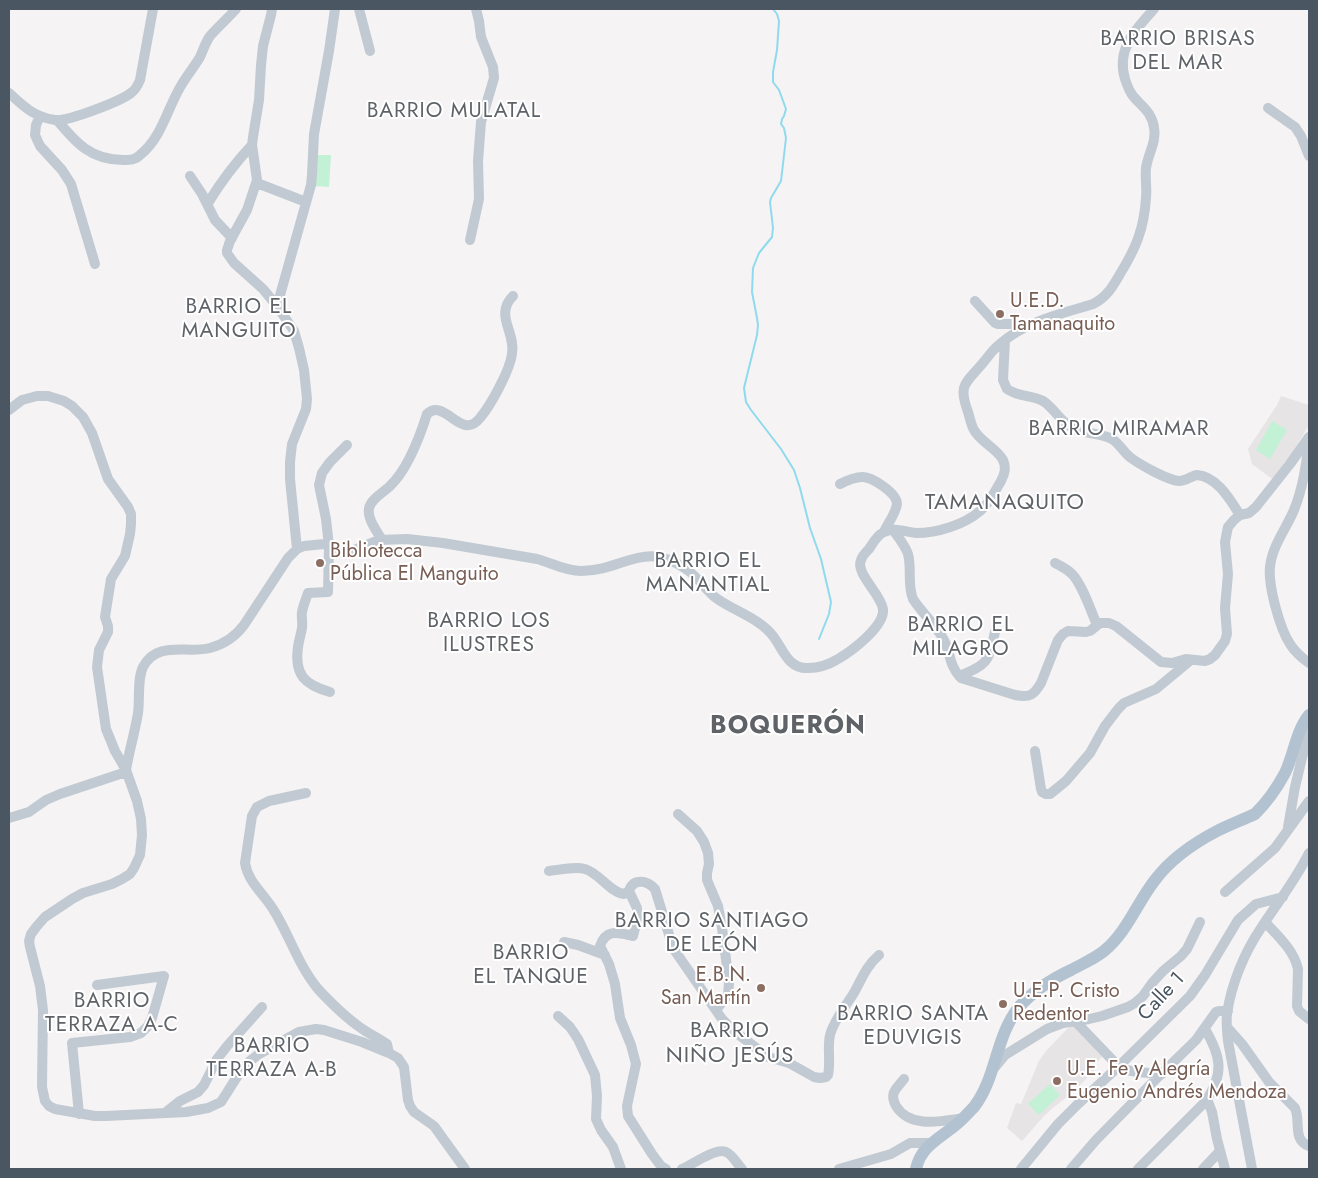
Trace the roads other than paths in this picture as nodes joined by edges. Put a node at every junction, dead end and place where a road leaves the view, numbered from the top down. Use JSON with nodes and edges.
{"nodes":[{"id":1,"x":153,"y":9,"type":"edge"},
{"id":2,"x":236,"y":9,"type":"edge"},
{"id":3,"x":272,"y":9,"type":"edge"},
{"id":4,"x":335,"y":9,"type":"edge"},
{"id":5,"x":359,"y":9,"type":"edge"},
{"id":6,"x":476,"y":9,"type":"edge"},
{"id":7,"x":1154,"y":9,"type":"edge"},
{"id":8,"x":370,"y":51,"type":"dead end"},
{"id":9,"x":9,"y":93,"type":"edge"},
{"id":10,"x":1268,"y":108,"type":"dead end"},
{"id":11,"x":40,"y":116,"type":"junction"},
{"id":12,"x":56,"y":120,"type":"junction"},
{"id":13,"x":252,"y":146,"type":"junction"},
{"id":14,"x":1309,"y":156,"type":"edge"},
{"id":15,"x":190,"y":176,"type":"dead end"},
{"id":16,"x":256,"y":183,"type":"junction"},
{"id":17,"x":306,"y":202,"type":"junction"},
{"id":18,"x":208,"y":203,"type":"junction"},
{"id":19,"x":232,"y":238,"type":"junction"},
{"id":20,"x":470,"y":240,"type":"dead end"},
{"id":21,"x":95,"y":264,"type":"dead end"},
{"id":22,"x":513,"y":296,"type":"dead end"},
{"id":23,"x":975,"y":301,"type":"dead end"},
{"id":24,"x":277,"y":306,"type":"junction"},
{"id":25,"x":1026,"y":326,"type":"junction"},
{"id":26,"x":1005,"y":340,"type":"junction"},
{"id":27,"x":9,"y":410,"type":"edge"},
{"id":28,"x":1309,"y":436,"type":"edge"},
{"id":29,"x":1309,"y":442,"type":"edge"},
{"id":30,"x":346,"y":445,"type":"dead end"},
{"id":31,"x":840,"y":484,"type":"dead end"},
{"id":32,"x":1240,"y":515,"type":"junction"},
{"id":33,"x":889,"y":531,"type":"junction"},
{"id":34,"x":382,"y":540,"type":"junction"},
{"id":35,"x":330,"y":546,"type":"junction"},
{"id":36,"x":297,"y":549,"type":"junction"},
{"id":37,"x":1055,"y":563,"type":"dead end"},
{"id":38,"x":1097,"y":625,"type":"junction"},
{"id":39,"x":995,"y":632,"type":"dead end"},
{"id":40,"x":1191,"y":660,"type":"junction"},
{"id":41,"x":1309,"y":663,"type":"edge"},
{"id":42,"x":959,"y":676,"type":"junction"},
{"id":43,"x":330,"y":692,"type":"dead end"},
{"id":44,"x":1308,"y":716,"type":"edge"},
{"id":45,"x":1035,"y":751,"type":"dead end"},
{"id":46,"x":126,"y":771,"type":"junction"},
{"id":47,"x":306,"y":793,"type":"dead end"},
{"id":48,"x":1309,"y":801,"type":"edge"},
{"id":49,"x":678,"y":814,"type":"dead end"},
{"id":50,"x":9,"y":818,"type":"edge"},
{"id":51,"x":1288,"y":830,"type":"junction"},
{"id":52,"x":1309,"y":853,"type":"edge"},
{"id":53,"x":549,"y":871,"type":"dead end"},
{"id":54,"x":629,"y":892,"type":"junction"},
{"id":55,"x":1225,"y":892,"type":"dead end"},
{"id":56,"x":1283,"y":897,"type":"junction"},
{"id":57,"x":1200,"y":922,"type":"dead end"},
{"id":58,"x":1265,"y":922,"type":"junction"},
{"id":59,"x":564,"y":942,"type":"dead end"},
{"id":60,"x":605,"y":955,"type":"junction"},
{"id":61,"x":879,"y":956,"type":"dead end"},
{"id":62,"x":97,"y":985,"type":"dead end"},
{"id":63,"x":262,"y":1007,"type":"dead end"},
{"id":64,"x":716,"y":1010,"type":"junction"},
{"id":65,"x":1228,"y":1011,"type":"junction"},
{"id":66,"x":558,"y":1016,"type":"dead end"},
{"id":67,"x":1309,"y":1020,"type":"edge"},
{"id":68,"x":1075,"y":1021,"type":"junction"},
{"id":69,"x":1227,"y":1027,"type":"junction"},
{"id":70,"x":1205,"y":1029,"type":"junction"},
{"id":71,"x":389,"y":1053,"type":"junction"},
{"id":72,"x":1118,"y":1068,"type":"junction"},
{"id":73,"x":992,"y":1070,"type":"junction"},
{"id":74,"x":1162,"y":1074,"type":"junction"},
{"id":75,"x":904,"y":1079,"type":"dead end"},
{"id":76,"x":1207,"y":1099,"type":"junction"},
{"id":77,"x":164,"y":1113,"type":"junction"},
{"id":78,"x":79,"y":1114,"type":"junction"},
{"id":79,"x":964,"y":1118,"type":"junction"},
{"id":80,"x":931,"y":1143,"type":"junction"},
{"id":81,"x":1309,"y":1146,"type":"edge"},
{"id":82,"x":1220,"y":1151,"type":"junction"},
{"id":83,"x":661,"y":1168,"type":"edge"},
{"id":84,"x":465,"y":1169,"type":"edge"},
{"id":85,"x":621,"y":1169,"type":"edge"},
{"id":86,"x":682,"y":1169,"type":"edge"},
{"id":87,"x":742,"y":1169,"type":"edge"},
{"id":88,"x":839,"y":1169,"type":"edge"},
{"id":89,"x":916,"y":1169,"type":"edge"},
{"id":90,"x":1021,"y":1169,"type":"edge"},
{"id":91,"x":1071,"y":1169,"type":"edge"},
{"id":92,"x":1138,"y":1169,"type":"edge"},
{"id":93,"x":1203,"y":1169,"type":"edge"},
{"id":94,"x":1225,"y":1169,"type":"edge"},
{"id":95,"x":1252,"y":1169,"type":"edge"}],
"edges":[{"from":1,"to":12,"type":"street"},
{"from":2,"to":12,"type":"street"},
{"from":3,"to":13,"type":"street"},
{"from":4,"to":17,"type":"street"},
{"from":5,"to":8,"type":"street"},
{"from":6,"to":20,"type":"street"},
{"from":7,"to":25,"type":"street"},
{"from":9,"to":11,"type":"street"},
{"from":10,"to":14,"type":"street"},
{"from":11,"to":12,"type":"street"},
{"from":11,"to":21,"type":"street"},
{"from":13,"to":16,"type":"street"},
{"from":13,"to":18,"type":"street"},
{"from":15,"to":18,"type":"street"},
{"from":16,"to":17,"type":"street"},
{"from":16,"to":19,"type":"street"},
{"from":17,"to":24,"type":"street"},
{"from":18,"to":19,"type":"street"},
{"from":19,"to":24,"type":"street"},
{"from":22,"to":34,"type":"street"},
{"from":23,"to":25,"type":"street"},
{"from":24,"to":36,"type":"street"},
{"from":25,"to":26,"type":"street"},
{"from":26,"to":32,"type":"street"},
{"from":26,"to":33,"type":"street"},
{"from":27,"to":46,"type":"street"},
{"from":28,"to":32,"type":"street"},
{"from":29,"to":41,"type":"street"},
{"from":30,"to":35,"type":"street"},
{"from":31,"to":33,"type":"street"},
{"from":32,"to":40,"type":"street"},
{"from":33,"to":34,"type":"street"},
{"from":33,"to":42,"type":"street"},
{"from":34,"to":35,"type":"street"},
{"from":35,"to":36,"type":"street"},
{"from":35,"to":43,"type":"street"},
{"from":36,"to":46,"type":"street"},
{"from":37,"to":38,"type":"street"},
{"from":38,"to":40,"type":"street"},
{"from":38,"to":42,"type":"street"},
{"from":39,"to":42,"type":"street"},
{"from":40,"to":45,"type":"street"},
{"from":44,"to":51,"type":"street"},
{"from":44,"to":73,"type":"main road"},
{"from":46,"to":50,"type":"street"},
{"from":46,"to":78,"type":"street"},
{"from":47,"to":71,"type":"street"},
{"from":48,"to":51,"type":"street"},
{"from":49,"to":64,"type":"street"},
{"from":51,"to":55,"type":"street"},
{"from":52,"to":56,"type":"street"},
{"from":53,"to":54,"type":"street"},
{"from":54,"to":60,"type":"street"},
{"from":54,"to":64,"type":"street"},
{"from":56,"to":58,"type":"street"},
{"from":56,"to":72,"type":"street","name":"Calle 1"},
{"from":57,"to":68,"type":"street"},
{"from":58,"to":65,"type":"street"},
{"from":58,"to":67,"type":"street"},
{"from":59,"to":60,"type":"street"},
{"from":60,"to":83,"type":"street"},
{"from":61,"to":64,"type":"street"},
{"from":62,"to":78,"type":"street"},
{"from":63,"to":77,"type":"street"},
{"from":65,"to":69,"type":"street"},
{"from":65,"to":70,"type":"street"},
{"from":66,"to":85,"type":"street"},
{"from":68,"to":72,"type":"street"},
{"from":68,"to":73,"type":"street"},
{"from":69,"to":81,"type":"street"},
{"from":69,"to":95,"type":"street"},
{"from":70,"to":74,"type":"street"},
{"from":70,"to":76,"type":"street"},
{"from":71,"to":77,"type":"street"},
{"from":71,"to":84,"type":"street"},
{"from":72,"to":74,"type":"street"},
{"from":72,"to":90,"type":"street","name":"Calle 1"},
{"from":73,"to":79,"type":"main road"},
{"from":74,"to":91,"type":"street"},
{"from":75,"to":79,"type":"street"},
{"from":76,"to":82,"type":"street"},
{"from":76,"to":92,"type":"street"},
{"from":77,"to":78,"type":"street"},
{"from":79,"to":80,"type":"main road"},
{"from":80,"to":88,"type":"street"},
{"from":80,"to":89,"type":"main road"},
{"from":82,"to":93,"type":"street"},
{"from":82,"to":94,"type":"street"},
{"from":86,"to":87,"type":"street"}]}
